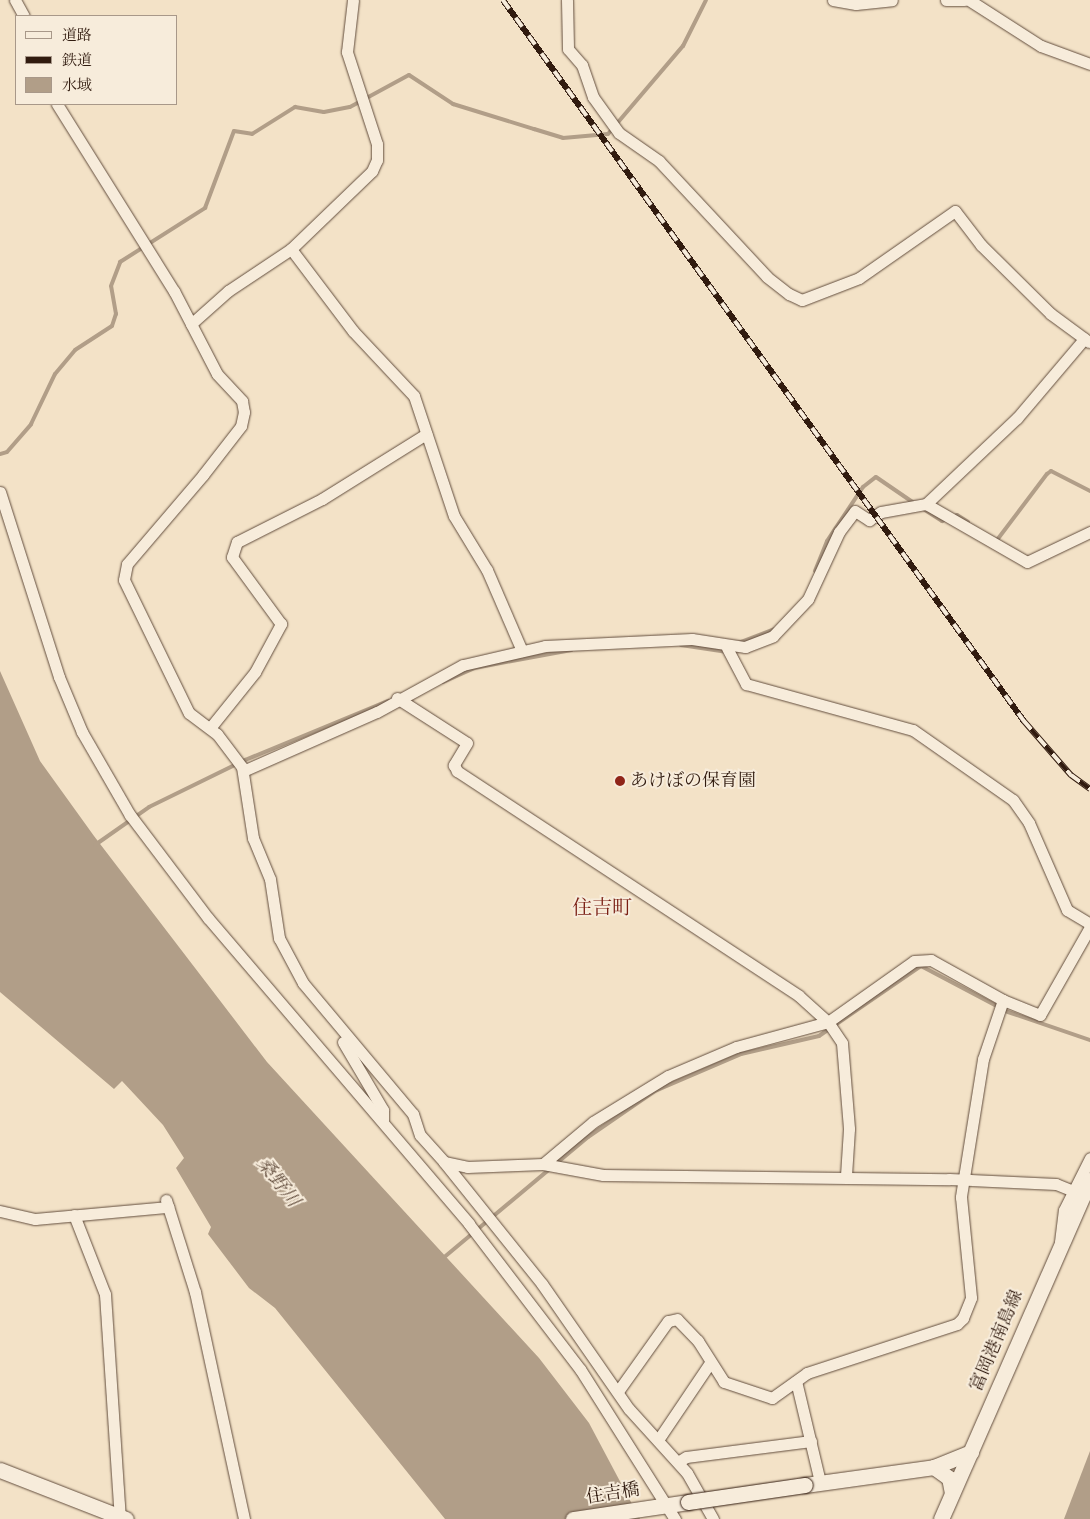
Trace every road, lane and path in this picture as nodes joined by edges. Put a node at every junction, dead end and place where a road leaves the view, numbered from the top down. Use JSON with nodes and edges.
{"nodes":[{"id":1,"x":15,"y":0,"type":"edge"},
{"id":2,"x":353,"y":0,"type":"edge"},
{"id":3,"x":567,"y":0,"type":"edge"},
{"id":4,"x":833,"y":0,"type":"edge"},
{"id":5,"x":892,"y":0,"type":"edge"},
{"id":6,"x":946,"y":0,"type":"edge"},
{"id":7,"x":964,"y":0,"type":"edge"},
{"id":8,"x":969,"y":0,"type":"edge"},
{"id":9,"x":23,"y":15,"type":"edge"},
{"id":10,"x":1090,"y":64,"type":"edge"},
{"id":11,"x":58,"y":105,"type":"edge"},
{"id":12,"x":290,"y":249,"type":"junction"},
{"id":13,"x":191,"y":324,"type":"junction"},
{"id":14,"x":1087,"y":341,"type":"edge"},
{"id":15,"x":426,"y":434,"type":"junction"},
{"id":16,"x":0,"y":492,"type":"edge"},
{"id":17,"x":926,"y":504,"type":"junction"},
{"id":18,"x":1090,"y":532,"type":"edge"},
{"id":19,"x":727,"y":648,"type":"junction"},
{"id":20,"x":522,"y":650,"type":"junction"},
{"id":21,"x":397,"y":698,"type":"junction"},
{"id":22,"x":210,"y":728,"type":"junction"},
{"id":23,"x":241,"y":766,"type":"junction"},
{"id":24,"x":1090,"y":925,"type":"edge"},
{"id":25,"x":1000,"y":1005,"type":"junction"},
{"id":26,"x":337,"y":1024,"type":"junction"},
{"id":27,"x":832,"y":1027,"type":"junction"},
{"id":28,"x":383,"y":1120,"type":"junction"},
{"id":29,"x":1090,"y":1158,"type":"edge"},
{"id":30,"x":444,"y":1162,"type":"junction"},
{"id":31,"x":549,"y":1165,"type":"junction"},
{"id":32,"x":846,"y":1175,"type":"junction"},
{"id":33,"x":964,"y":1179,"type":"junction"},
{"id":34,"x":1090,"y":1179,"type":"edge"},
{"id":35,"x":1071,"y":1190,"type":"junction"},
{"id":36,"x":0,"y":1211,"type":"edge"},
{"id":37,"x":74,"y":1215,"type":"junction"},
{"id":38,"x":1060,"y":1242,"type":"junction"},
{"id":39,"x":710,"y":1362,"type":"junction"},
{"id":40,"x":796,"y":1381,"type":"junction"},
{"id":41,"x":619,"y":1390,"type":"junction"},
{"id":42,"x":658,"y":1440,"type":"junction"},
{"id":43,"x":811,"y":1441,"type":"junction"},
{"id":44,"x":971,"y":1452,"type":"junction"},
{"id":45,"x":678,"y":1462,"type":"junction"},
{"id":46,"x":934,"y":1467,"type":"junction"},
{"id":47,"x":0,"y":1470,"type":"edge"},
{"id":48,"x":812,"y":1484,"type":"junction"},
{"id":49,"x":952,"y":1494,"type":"junction"},
{"id":50,"x":663,"y":1505,"type":"junction"},
{"id":51,"x":122,"y":1518,"type":"edge"},
{"id":52,"x":244,"y":1519,"type":"edge"},
{"id":53,"x":573,"y":1519,"type":"edge"},
{"id":54,"x":675,"y":1519,"type":"edge"},
{"id":55,"x":713,"y":1519,"type":"edge"},
{"id":56,"x":941,"y":1519,"type":"edge"}],
"edges":[{"from":1,"to":9,"type":"street"},
{"from":2,"to":12,"type":"street"},
{"from":3,"to":14,"type":"street"},
{"from":4,"to":5,"type":"street"},
{"from":6,"to":7,"type":"street"},
{"from":8,"to":10,"type":"street"},
{"from":11,"to":13,"type":"street"},
{"from":12,"to":13,"type":"street"},
{"from":12,"to":15,"type":"street"},
{"from":13,"to":22,"type":"street"},
{"from":14,"to":17,"type":"street"},
{"from":15,"to":20,"type":"street"},
{"from":15,"to":22,"type":"street"},
{"from":16,"to":28,"type":"street"},
{"from":17,"to":18,"type":"street"},
{"from":17,"to":19,"type":"street"},
{"from":19,"to":20,"type":"street"},
{"from":19,"to":24,"type":"street"},
{"from":20,"to":21,"type":"street"},
{"from":21,"to":23,"type":"street"},
{"from":21,"to":27,"type":"street"},
{"from":22,"to":23,"type":"street"},
{"from":23,"to":26,"type":"street"},
{"from":24,"to":25,"type":"street"},
{"from":25,"to":27,"type":"street"},
{"from":25,"to":33,"type":"street"},
{"from":26,"to":28,"type":"street"},
{"from":26,"to":30,"type":"street"},
{"from":27,"to":31,"type":"street"},
{"from":27,"to":32,"type":"street"},
{"from":28,"to":50,"type":"street"},
{"from":29,"to":35,"type":"street"},
{"from":30,"to":31,"type":"street"},
{"from":30,"to":41,"type":"street"},
{"from":31,"to":32,"type":"street"},
{"from":32,"to":33,"type":"street"},
{"from":33,"to":35,"type":"street"},
{"from":33,"to":40,"type":"street"},
{"from":34,"to":38,"type":"street","name":"富岡港南島線"},
{"from":35,"to":38,"type":"street"},
{"from":36,"to":37,"type":"street"},
{"from":37,"to":51,"type":"street"},
{"from":37,"to":52,"type":"street"},
{"from":38,"to":44,"type":"street","name":"富岡港南島線"},
{"from":39,"to":40,"type":"street"},
{"from":39,"to":41,"type":"street"},
{"from":39,"to":42,"type":"street"},
{"from":40,"to":43,"type":"street"},
{"from":41,"to":42,"type":"street"},
{"from":42,"to":45,"type":"street"},
{"from":43,"to":45,"type":"street"},
{"from":43,"to":48,"type":"street"},
{"from":44,"to":46,"type":"street","name":"住吉橋"},
{"from":44,"to":49,"type":"street","name":"富岡港南島線"},
{"from":45,"to":55,"type":"street"},
{"from":46,"to":48,"type":"street","name":"住吉橋"},
{"from":46,"to":49,"type":"street"},
{"from":47,"to":51,"type":"street"},
{"from":48,"to":50,"type":"street","name":"住吉橋","bridge":true},
{"from":49,"to":56,"type":"street","name":"富岡港南島線"},
{"from":50,"to":53,"type":"street","name":"住吉橋"},
{"from":50,"to":54,"type":"street"}]}
